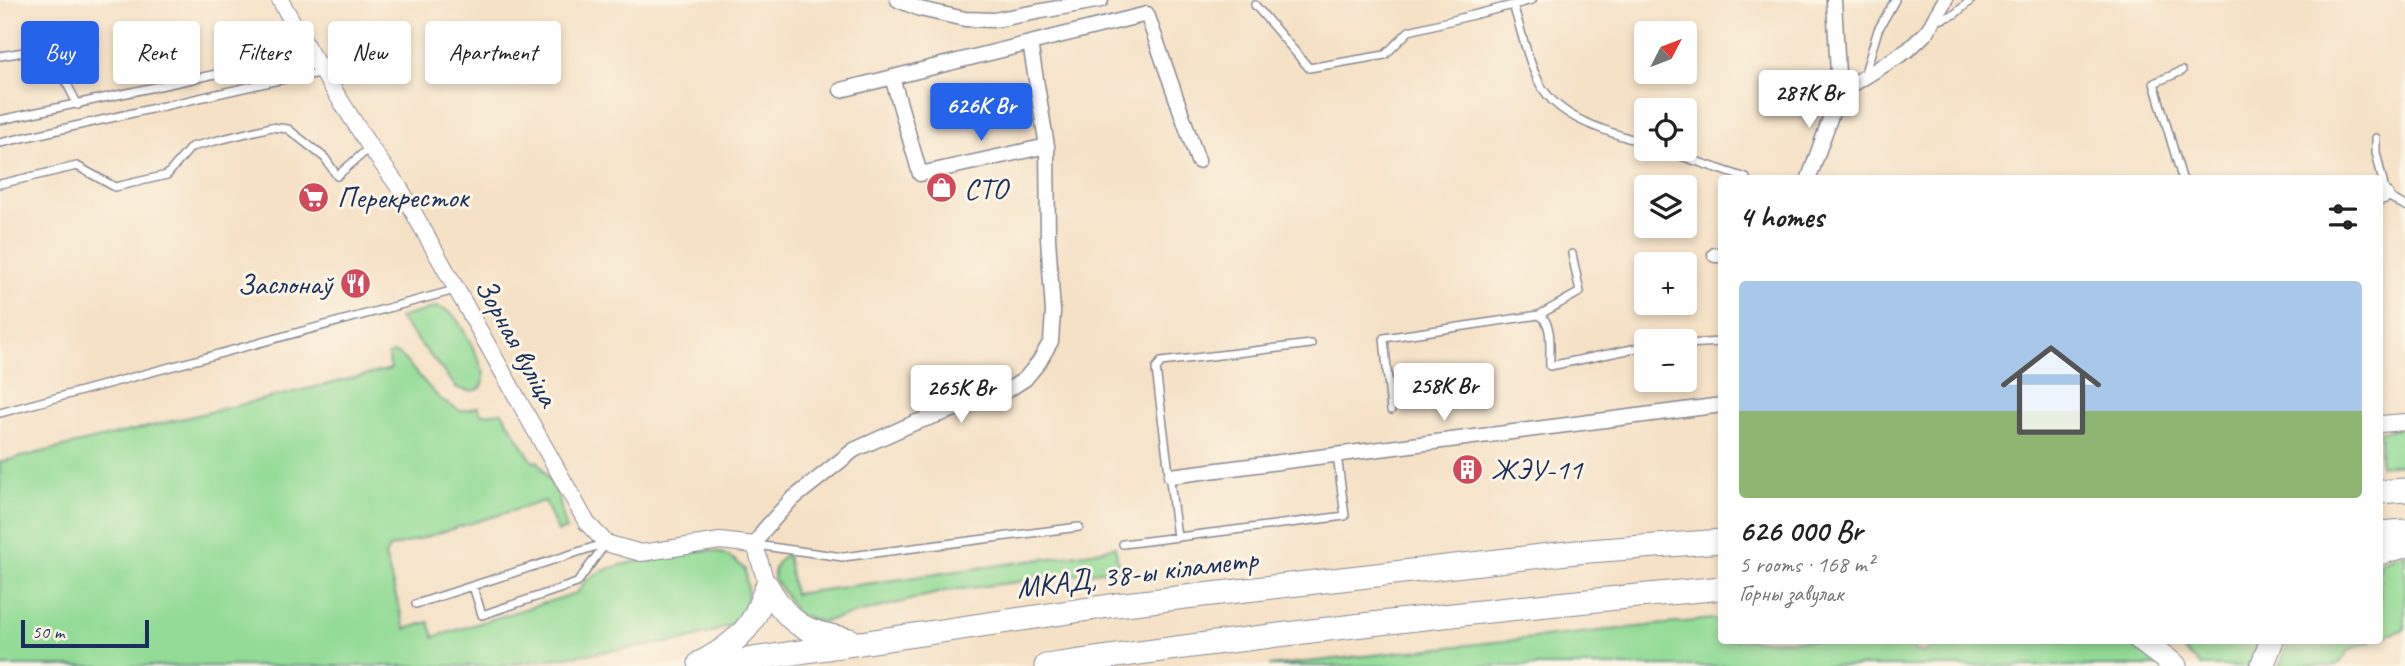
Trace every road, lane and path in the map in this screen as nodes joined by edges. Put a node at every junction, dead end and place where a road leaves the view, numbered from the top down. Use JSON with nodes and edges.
{"nodes":[{"id":1,"x":280,"y":0,"type":"edge"},
{"id":2,"x":898,"y":0,"type":"edge"},
{"id":3,"x":1532,"y":0,"type":"edge"},
{"id":4,"x":1835,"y":0,"type":"edge"},
{"id":5,"x":1895,"y":0,"type":"edge"},
{"id":6,"x":1945,"y":0,"type":"edge"},
{"id":7,"x":1971,"y":0,"type":"edge"},
{"id":8,"x":1097,"y":1,"type":"edge"},
{"id":9,"x":1255,"y":5,"type":"dead end"},
{"id":10,"x":1513,"y":5,"type":"junction"},
{"id":11,"x":292,"y":21,"type":"edge"},
{"id":12,"x":1933,"y":23,"type":"junction"},
{"id":13,"x":1030,"y":43,"type":"junction"},
{"id":14,"x":0,"y":56,"type":"edge"},
{"id":15,"x":314,"y":60,"type":"edge"},
{"id":16,"x":2182,"y":71,"type":"dead end"},
{"id":17,"x":323,"y":73,"type":"junction"},
{"id":18,"x":214,"y":75,"type":"edge"},
{"id":19,"x":1864,"y":76,"type":"junction"},
{"id":20,"x":892,"y":77,"type":"junction"},
{"id":21,"x":841,"y":90,"type":"dead end"},
{"id":22,"x":1839,"y":93,"type":"junction"},
{"id":23,"x":78,"y":105,"type":"junction"},
{"id":24,"x":0,"y":120,"type":"edge"},
{"id":25,"x":2376,"y":138,"type":"dead end"},
{"id":26,"x":1634,"y":139,"type":"edge"},
{"id":27,"x":0,"y":143,"type":"edge"},
{"id":28,"x":1047,"y":146,"type":"junction"},
{"id":29,"x":370,"y":148,"type":"junction"},
{"id":30,"x":1198,"y":161,"type":"dead end"},
{"id":31,"x":1696,"y":161,"type":"edge"},
{"id":32,"x":1737,"y":175,"type":"edge"},
{"id":33,"x":1810,"y":175,"type":"edge"},
{"id":34,"x":2181,"y":175,"type":"edge"},
{"id":35,"x":2380,"y":175,"type":"edge"},
{"id":36,"x":0,"y":184,"type":"edge"},
{"id":37,"x":2383,"y":196,"type":"edge"},
{"id":38,"x":2405,"y":206,"type":"edge"},
{"id":39,"x":1572,"y":254,"type":"dead end"},
{"id":40,"x":456,"y":289,"type":"junction"},
{"id":41,"x":1539,"y":315,"type":"junction"},
{"id":42,"x":1718,"y":342,"type":"edge"},
{"id":43,"x":1697,"y":343,"type":"edge"},
{"id":44,"x":1311,"y":344,"type":"dead end"},
{"id":45,"x":1634,"y":349,"type":"edge"},
{"id":46,"x":1718,"y":405,"type":"edge"},
{"id":47,"x":1391,"y":410,"type":"dead end"},
{"id":48,"x":0,"y":413,"type":"edge"},
{"id":49,"x":2405,"y":422,"type":"edge"},
{"id":50,"x":2383,"y":424,"type":"edge"},
{"id":51,"x":1337,"y":455,"type":"junction"},
{"id":52,"x":1171,"y":477,"type":"junction"},
{"id":53,"x":2405,"y":490,"type":"edge"},
{"id":54,"x":2383,"y":492,"type":"edge"},
{"id":55,"x":1079,"y":527,"type":"dead end"},
{"id":56,"x":2405,"y":531,"type":"edge"},
{"id":57,"x":2383,"y":533,"type":"edge"},
{"id":58,"x":1177,"y":537,"type":"junction"},
{"id":59,"x":1718,"y":541,"type":"edge"},
{"id":60,"x":607,"y":543,"type":"junction"},
{"id":61,"x":1124,"y":544,"type":"dead end"},
{"id":62,"x":755,"y":545,"type":"junction"},
{"id":63,"x":2405,"y":546,"type":"edge"},
{"id":64,"x":2383,"y":552,"type":"edge"},
{"id":65,"x":472,"y":586,"type":"junction"},
{"id":66,"x":766,"y":586,"type":"junction"},
{"id":67,"x":1718,"y":588,"type":"edge"},
{"id":68,"x":416,"y":604,"type":"dead end"},
{"id":69,"x":863,"y":642,"type":"junction"},
{"id":70,"x":2146,"y":644,"type":"edge"},
{"id":71,"x":2270,"y":644,"type":"edge"},
{"id":72,"x":693,"y":666,"type":"edge"},
{"id":73,"x":706,"y":666,"type":"edge"},
{"id":74,"x":1046,"y":666,"type":"edge"},
{"id":75,"x":2175,"y":666,"type":"edge"},
{"id":76,"x":2262,"y":666,"type":"edge"}],
"edges":[{"from":1,"to":11,"type":"street","name":"Зорная вуліца"},
{"from":2,"to":8,"type":"street"},
{"from":3,"to":10,"type":"lane"},
{"from":4,"to":22,"type":"street"},
{"from":5,"to":19,"type":"lane"},
{"from":6,"to":12,"type":"street"},
{"from":7,"to":12,"type":"lane"},
{"from":9,"to":10,"type":"lane"},
{"from":10,"to":26,"type":"lane"},
{"from":12,"to":19,"type":"street"},
{"from":13,"to":20,"type":"street"},
{"from":13,"to":28,"type":"street"},
{"from":13,"to":30,"type":"street"},
{"from":14,"to":23,"type":"lane"},
{"from":15,"to":17,"type":"street","name":"Зорная вуліца"},
{"from":16,"to":34,"type":"lane"},
{"from":17,"to":27,"type":"lane"},
{"from":17,"to":29,"type":"street","name":"Зорная вуліца"},
{"from":18,"to":23,"type":"lane"},
{"from":19,"to":22,"type":"street"},
{"from":20,"to":21,"type":"street"},
{"from":20,"to":28,"type":"street"},
{"from":22,"to":33,"type":"street"},
{"from":23,"to":24,"type":"lane"},
{"from":25,"to":35,"type":"lane"},
{"from":28,"to":62,"type":"street"},
{"from":29,"to":36,"type":"lane"},
{"from":29,"to":40,"type":"street","name":"Зорная вуліца"},
{"from":31,"to":32,"type":"lane"},
{"from":37,"to":38,"type":"lane"},
{"from":39,"to":41,"type":"lane"},
{"from":40,"to":48,"type":"lane"},
{"from":40,"to":60,"type":"street","name":"Зорная вуліца"},
{"from":41,"to":45,"type":"lane"},
{"from":41,"to":47,"type":"lane"},
{"from":42,"to":43,"type":"lane"},
{"from":44,"to":52,"type":"lane"},
{"from":46,"to":51,"type":"street"},
{"from":49,"to":50,"type":"street"},
{"from":51,"to":52,"type":"street"},
{"from":51,"to":58,"type":"lane"},
{"from":52,"to":58,"type":"lane"},
{"from":53,"to":54,"type":"highway"},
{"from":55,"to":62,"type":"lane"},
{"from":56,"to":57,"type":"highway"},
{"from":58,"to":61,"type":"lane"},
{"from":59,"to":69,"type":"highway","name":"МКАД, 38-ы кіламетр"},
{"from":60,"to":62,"type":"street"},
{"from":60,"to":65,"type":"lane"},
{"from":60,"to":65,"type":"lane"},
{"from":62,"to":66,"type":"street"},
{"from":63,"to":64,"type":"highway"},
{"from":65,"to":68,"type":"lane"},
{"from":66,"to":69,"type":"highway"},
{"from":66,"to":72,"type":"highway"},
{"from":67,"to":74,"type":"highway"},
{"from":69,"to":73,"type":"highway","name":"МКАД, 38-ы кіламетр"},
{"from":70,"to":75,"type":"highway"},
{"from":71,"to":76,"type":"highway"}]}
